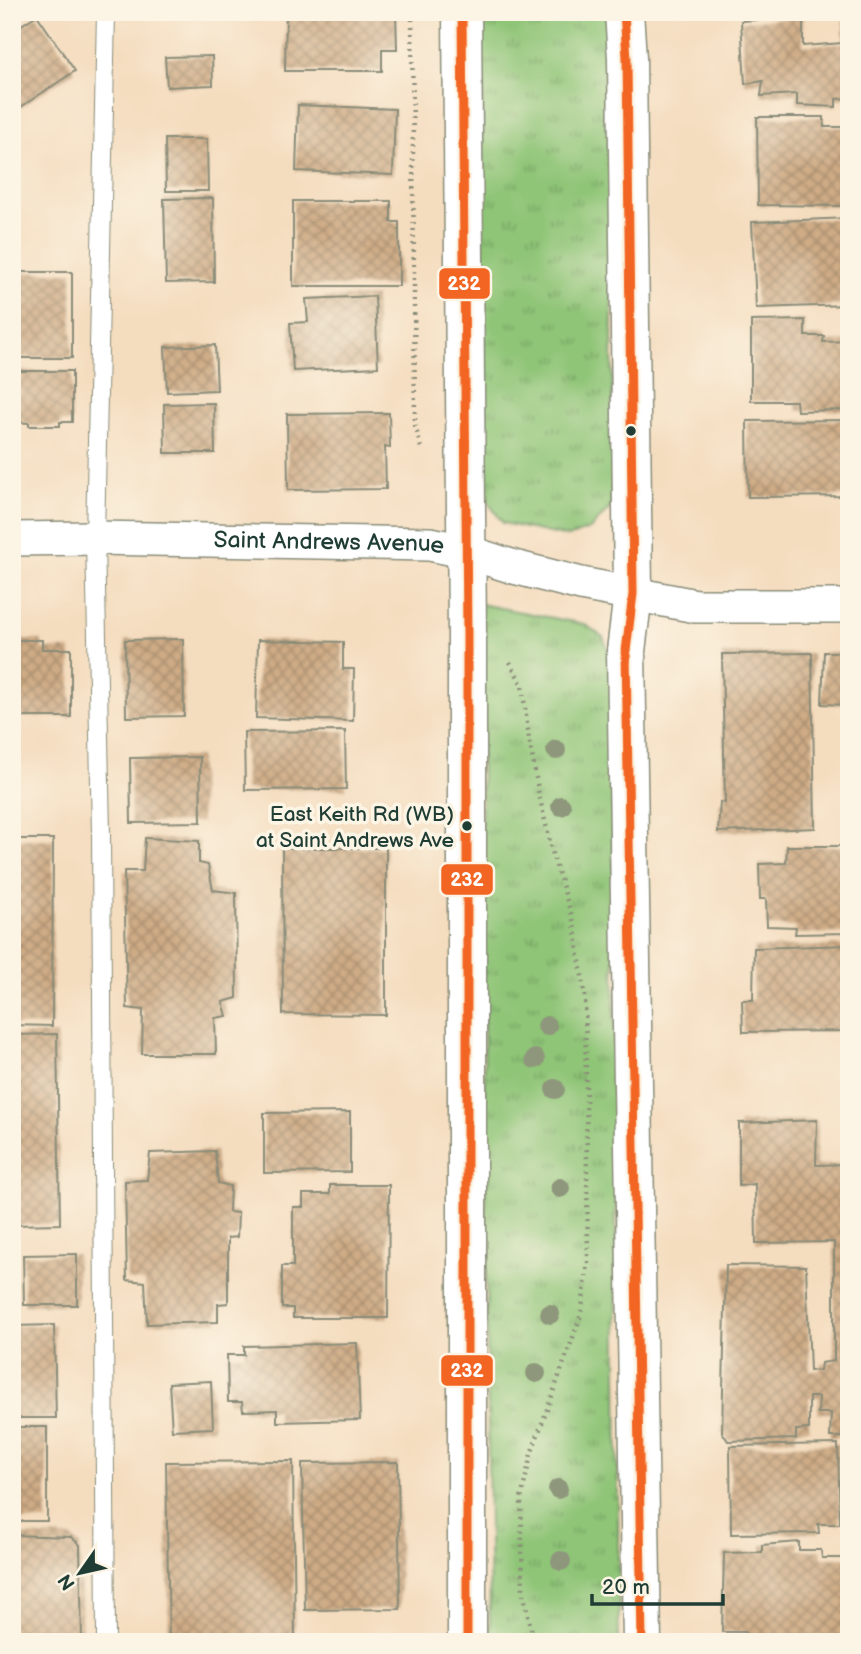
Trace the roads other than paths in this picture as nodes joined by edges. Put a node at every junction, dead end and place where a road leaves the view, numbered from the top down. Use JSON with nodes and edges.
{"nodes":[{"id":1,"x":106,"y":12,"type":"edge"},
{"id":2,"x":462,"y":12,"type":"edge"},
{"id":3,"x":624,"y":12,"type":"edge"},
{"id":4,"x":95,"y":538,"type":"junction"},
{"id":5,"x":12,"y":539,"type":"edge"},
{"id":6,"x":464,"y":551,"type":"junction"},
{"id":7,"x":633,"y":594,"type":"junction"},
{"id":8,"x":849,"y":606,"type":"edge"},
{"id":9,"x":106,"y":1642,"type":"edge"},
{"id":10,"x":467,"y":1642,"type":"edge"},
{"id":11,"x":642,"y":1642,"type":"edge"}],
"edges":[{"from":1,"to":4,"type":"lane"},
{"from":2,"to":6,"type":"street"},
{"from":3,"to":7,"type":"street"},
{"from":4,"to":5,"type":"street","name":"Saint Andrews Avenue"},
{"from":4,"to":6,"type":"street","name":"Saint Andrews Avenue"},
{"from":4,"to":9,"type":"lane"},
{"from":6,"to":7,"type":"street","name":"Saint Andrews Avenue"},
{"from":6,"to":10,"type":"street"},
{"from":7,"to":8,"type":"street","name":"Saint Andrews Avenue"},
{"from":7,"to":11,"type":"street"}]}
